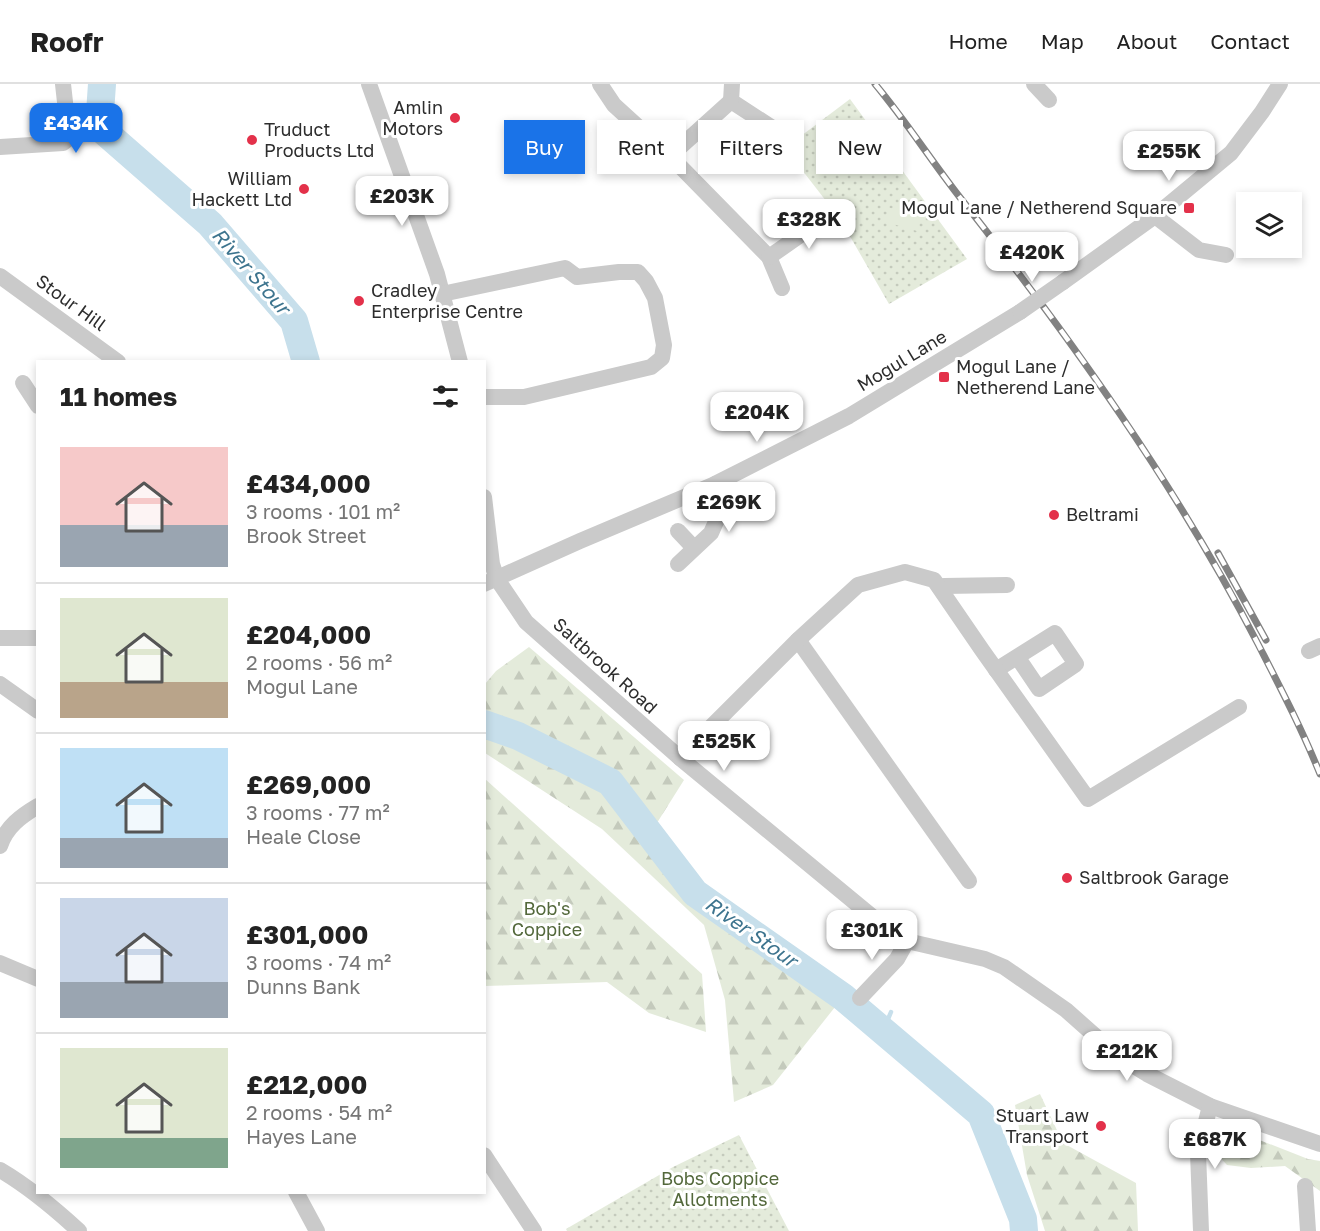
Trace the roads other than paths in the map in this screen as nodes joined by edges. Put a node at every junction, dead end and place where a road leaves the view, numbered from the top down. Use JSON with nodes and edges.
{"nodes":[{"id":1,"x":63,"y":84,"type":"edge"},
{"id":2,"x":369,"y":84,"type":"edge"},
{"id":3,"x":600,"y":84,"type":"edge"},
{"id":4,"x":732,"y":84,"type":"edge"},
{"id":5,"x":1034,"y":84,"type":"edge"},
{"id":6,"x":1280,"y":84,"type":"edge"},
{"id":7,"x":1050,"y":100,"type":"dead end"},
{"id":8,"x":731,"y":101,"type":"junction"},
{"id":9,"x":630,"y":120,"type":"edge"},
{"id":10,"x":760,"y":120,"type":"edge"},
{"id":11,"x":686,"y":142,"type":"edge"},
{"id":12,"x":0,"y":147,"type":"edge"},
{"id":13,"x":686,"y":172,"type":"edge"},
{"id":14,"x":829,"y":215,"type":"dead end"},
{"id":15,"x":1155,"y":216,"type":"junction"},
{"id":16,"x":1226,"y":255,"type":"dead end"},
{"id":17,"x":769,"y":257,"type":"junction"},
{"id":18,"x":2,"y":281,"type":"edge"},
{"id":19,"x":782,"y":288,"type":"dead end"},
{"id":20,"x":442,"y":294,"type":"junction"},
{"id":21,"x":115,"y":360,"type":"edge"},
{"id":22,"x":459,"y":360,"type":"edge"},
{"id":23,"x":23,"y":383,"type":"dead end"},
{"id":24,"x":486,"y":397,"type":"edge"},
{"id":25,"x":36,"y":403,"type":"edge"},
{"id":26,"x":715,"y":484,"type":"junction"},
{"id":27,"x":486,"y":514,"type":"edge"},
{"id":28,"x":678,"y":531,"type":"dead end"},
{"id":29,"x":694,"y":548,"type":"junction"},
{"id":30,"x":678,"y":564,"type":"dead end"},
{"id":31,"x":491,"y":581,"type":"edge"},
{"id":32,"x":1007,"y":585,"type":"dead end"},
{"id":33,"x":940,"y":588,"type":"junction"},
{"id":34,"x":0,"y":638,"type":"edge"},
{"id":35,"x":36,"y":638,"type":"edge"},
{"id":36,"x":798,"y":640,"type":"junction"},
{"id":37,"x":1018,"y":658,"type":"dead end"},
{"id":38,"x":996,"y":670,"type":"junction"},
{"id":39,"x":0,"y":684,"type":"edge"},
{"id":40,"x":1239,"y":707,"type":"dead end"},
{"id":41,"x":36,"y":710,"type":"edge"},
{"id":42,"x":680,"y":758,"type":"junction"},
{"id":43,"x":36,"y":807,"type":"edge"},
{"id":44,"x":0,"y":846,"type":"edge"},
{"id":45,"x":969,"y":881,"type":"dead end"},
{"id":46,"x":907,"y":941,"type":"junction"},
{"id":47,"x":0,"y":963,"type":"edge"},
{"id":48,"x":36,"y":978,"type":"edge"},
{"id":49,"x":860,"y":998,"type":"dead end"},
{"id":50,"x":1210,"y":1106,"type":"junction"},
{"id":51,"x":1320,"y":1144,"type":"edge"},
{"id":52,"x":486,"y":1158,"type":"edge"},
{"id":53,"x":0,"y":1170,"type":"edge"},
{"id":54,"x":1305,"y":1186,"type":"dead end"},
{"id":55,"x":36,"y":1194,"type":"edge"},
{"id":56,"x":37,"y":1194,"type":"edge"},
{"id":57,"x":297,"y":1194,"type":"edge"},
{"id":58,"x":79,"y":1231,"type":"edge"},
{"id":59,"x":317,"y":1231,"type":"edge"},
{"id":60,"x":534,"y":1231,"type":"edge"},
{"id":61,"x":1201,"y":1231,"type":"edge"},
{"id":62,"x":1308,"y":1231,"type":"edge"}],
"edges":[{"from":1,"to":12,"type":"street"},
{"from":2,"to":20,"type":"street"},
{"from":3,"to":9,"type":"street"},
{"from":4,"to":8,"type":"street"},
{"from":5,"to":7,"type":"street"},
{"from":6,"to":15,"type":"street","name":"Mogul Lane"},
{"from":8,"to":10,"type":"street"},
{"from":8,"to":11,"type":"street"},
{"from":13,"to":17,"type":"street"},
{"from":14,"to":17,"type":"street"},
{"from":15,"to":16,"type":"street"},
{"from":15,"to":26,"type":"street","name":"Mogul Lane","bridge":true},
{"from":17,"to":19,"type":"street"},
{"from":18,"to":21,"type":"street","name":"Stour Hill"},
{"from":20,"to":22,"type":"street"},
{"from":20,"to":24,"type":"street"},
{"from":23,"to":25,"type":"street"},
{"from":26,"to":29,"type":"street"},
{"from":26,"to":31,"type":"street","name":"Mogul Lane"},
{"from":27,"to":31,"type":"street"},
{"from":28,"to":29,"type":"street"},
{"from":29,"to":30,"type":"street"},
{"from":31,"to":42,"type":"street","name":"Saltbrook Road"},
{"from":32,"to":33,"type":"street"},
{"from":33,"to":36,"type":"street"},
{"from":33,"to":38,"type":"street"},
{"from":34,"to":35,"type":"street"},
{"from":36,"to":42,"type":"street"},
{"from":36,"to":45,"type":"street"},
{"from":37,"to":38,"type":"street"},
{"from":38,"to":40,"type":"street"},
{"from":39,"to":41,"type":"street"},
{"from":42,"to":46,"type":"street","name":"Saltbrook Road"},
{"from":43,"to":44,"type":"street"},
{"from":46,"to":49,"type":"street"},
{"from":46,"to":50,"type":"street","name":"Saltbrook Road"},
{"from":47,"to":48,"type":"street"},
{"from":50,"to":51,"type":"street","name":"Saltbrook Road"},
{"from":50,"to":61,"type":"street"},
{"from":52,"to":60,"type":"street"},
{"from":53,"to":55,"type":"street"},
{"from":54,"to":62,"type":"street"},
{"from":56,"to":58,"type":"street"},
{"from":57,"to":59,"type":"street"}]}
